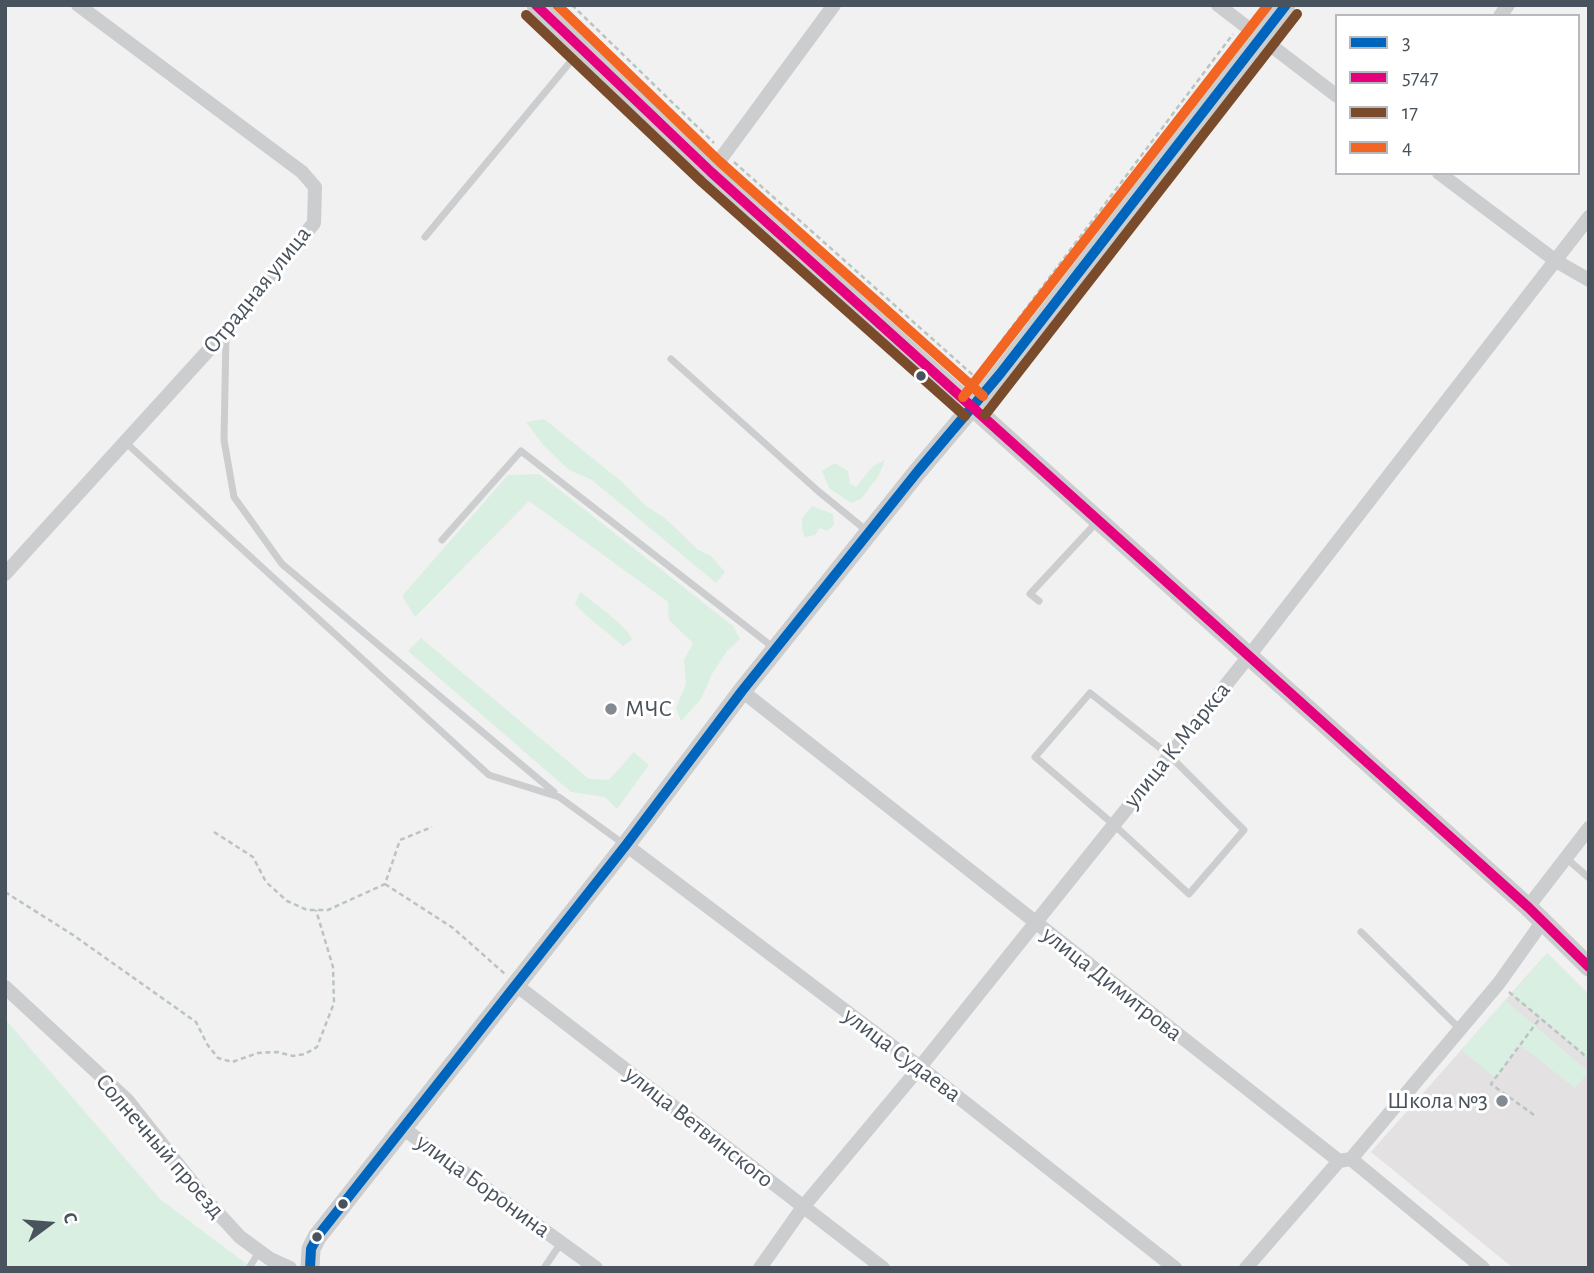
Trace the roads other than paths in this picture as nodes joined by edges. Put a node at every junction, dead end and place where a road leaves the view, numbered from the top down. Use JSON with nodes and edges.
{"nodes":[{"id":1,"x":78,"y":5,"type":"edge"},
{"id":2,"x":834,"y":5,"type":"edge"},
{"id":3,"x":1218,"y":5,"type":"edge"},
{"id":4,"x":1286,"y":5,"type":"edge"},
{"id":5,"x":542,"y":7,"type":"edge"},
{"id":6,"x":1261,"y":38,"type":"junction"},
{"id":7,"x":581,"y":48,"type":"junction"},
{"id":8,"x":1335,"y":94,"type":"edge"},
{"id":9,"x":711,"y":172,"type":"junction"},
{"id":10,"x":1442,"y":175,"type":"edge"},
{"id":11,"x":1589,"y":217,"type":"edge"},
{"id":12,"x":425,"y":237,"type":"dead end"},
{"id":13,"x":1556,"y":261,"type":"junction"},
{"id":14,"x":1589,"y":280,"type":"edge"},
{"id":15,"x":226,"y":331,"type":"junction"},
{"id":16,"x":671,"y":359,"type":"dead end"},
{"id":17,"x":974,"y":406,"type":"junction"},
{"id":18,"x":124,"y":441,"type":"junction"},
{"id":19,"x":1099,"y":520,"type":"junction"},
{"id":20,"x":870,"y":533,"type":"junction"},
{"id":21,"x":442,"y":540,"type":"dead end"},
{"id":22,"x":5,"y":574,"type":"edge"},
{"id":23,"x":1039,"y":601,"type":"dead end"},
{"id":24,"x":776,"y":649,"type":"junction"},
{"id":25,"x":1249,"y":656,"type":"junction"},
{"id":26,"x":742,"y":691,"type":"junction"},
{"id":27,"x":1169,"y":755,"type":"junction"},
{"id":28,"x":559,"y":797,"type":"junction"},
{"id":29,"x":1113,"y":824,"type":"junction"},
{"id":30,"x":1589,"y":828,"type":"edge"},
{"id":31,"x":626,"y":845,"type":"junction"},
{"id":32,"x":1566,"y":858,"type":"junction"},
{"id":33,"x":1589,"y":878,"type":"edge"},
{"id":34,"x":1528,"y":907,"type":"junction"},
{"id":35,"x":1543,"y":921,"type":"junction"},
{"id":36,"x":1034,"y":923,"type":"junction"},
{"id":37,"x":1361,"y":932,"type":"dead end"},
{"id":38,"x":1589,"y":967,"type":"edge"},
{"id":39,"x":516,"y":985,"type":"junction"},
{"id":40,"x":5,"y":987,"type":"edge"},
{"id":41,"x":1460,"y":1029,"type":"junction"},
{"id":42,"x":920,"y":1068,"type":"junction"},
{"id":43,"x":404,"y":1129,"type":"junction"},
{"id":44,"x":1345,"y":1160,"type":"junction"},
{"id":45,"x":803,"y":1207,"type":"junction"},
{"id":46,"x":561,"y":1242,"type":"junction"},
{"id":47,"x":260,"y":1251,"type":"junction"},
{"id":48,"x":248,"y":1268,"type":"edge"},
{"id":49,"x":290,"y":1268,"type":"edge"},
{"id":50,"x":310,"y":1268,"type":"edge"},
{"id":51,"x":544,"y":1268,"type":"edge"},
{"id":52,"x":596,"y":1268,"type":"edge"},
{"id":53,"x":760,"y":1268,"type":"edge"},
{"id":54,"x":883,"y":1268,"type":"edge"},
{"id":55,"x":1175,"y":1268,"type":"edge"},
{"id":56,"x":1246,"y":1268,"type":"edge"},
{"id":57,"x":1483,"y":1268,"type":"edge"}],
"edges":[{"from":1,"to":15,"type":"street","name":"Отрадная улица"},
{"from":2,"to":9,"type":"street"},
{"from":3,"to":6,"type":"street"},
{"from":4,"to":6,"type":"street"},
{"from":5,"to":7,"type":"street"},
{"from":6,"to":8,"type":"street"},
{"from":6,"to":17,"type":"street"},
{"from":7,"to":9,"type":"street"},
{"from":7,"to":12,"type":"lane"},
{"from":9,"to":17,"type":"street"},
{"from":10,"to":13,"type":"street"},
{"from":11,"to":13,"type":"street","name":"улица К.Маркса"},
{"from":13,"to":14,"type":"street"},
{"from":13,"to":25,"type":"street","name":"улица К.Маркса"},
{"from":15,"to":18,"type":"street","name":"Отрадная улица"},
{"from":15,"to":28,"type":"lane"},
{"from":16,"to":20,"type":"lane"},
{"from":17,"to":19,"type":"street"},
{"from":17,"to":20,"type":"street"},
{"from":18,"to":22,"type":"street","name":"Отрадная улица"},
{"from":18,"to":28,"type":"lane"},
{"from":19,"to":23,"type":"lane"},
{"from":19,"to":25,"type":"street"},
{"from":20,"to":24,"type":"street"},
{"from":21,"to":24,"type":"lane"},
{"from":24,"to":26,"type":"street"},
{"from":25,"to":27,"type":"street","name":"улица К.Маркса"},
{"from":25,"to":34,"type":"street"},
{"from":26,"to":31,"type":"street"},
{"from":26,"to":36,"type":"street","name":"улица Димитрова"},
{"from":27,"to":29,"type":"street","name":"улица К.Маркса"},
{"from":27,"to":29,"type":"lane"},
{"from":27,"to":29,"type":"lane"},
{"from":28,"to":31,"type":"lane"},
{"from":29,"to":36,"type":"street","name":"улица К.Маркса"},
{"from":30,"to":32,"type":"street"},
{"from":31,"to":39,"type":"street"},
{"from":31,"to":42,"type":"street","name":"улица Судаева"},
{"from":32,"to":33,"type":"lane"},
{"from":32,"to":34,"type":"street"},
{"from":34,"to":35,"type":"street"},
{"from":35,"to":38,"type":"street"},
{"from":35,"to":41,"type":"street"},
{"from":36,"to":42,"type":"street","name":"улица К.Маркса"},
{"from":36,"to":44,"type":"street","name":"улица Димитрова"},
{"from":37,"to":41,"type":"lane"},
{"from":39,"to":43,"type":"street"},
{"from":39,"to":45,"type":"street","name":"улица Ветвинского"},
{"from":40,"to":47,"type":"street","name":"Солнечный проезд"},
{"from":41,"to":44,"type":"street"},
{"from":42,"to":45,"type":"street","name":"улица К.Маркса"},
{"from":42,"to":55,"type":"street","name":"улица Судаева"},
{"from":43,"to":46,"type":"street","name":"улица Боронина"},
{"from":43,"to":50,"type":"street"},
{"from":44,"to":56,"type":"street"},
{"from":44,"to":57,"type":"street","name":"улица Димитрова"},
{"from":45,"to":53,"type":"street","name":"улица К.Маркса"},
{"from":45,"to":54,"type":"street","name":"улица Ветвинского"},
{"from":46,"to":51,"type":"lane"},
{"from":46,"to":52,"type":"street","name":"улица Боронина"},
{"from":47,"to":48,"type":"lane"},
{"from":47,"to":49,"type":"street","name":"Солнечный проезд"}]}
